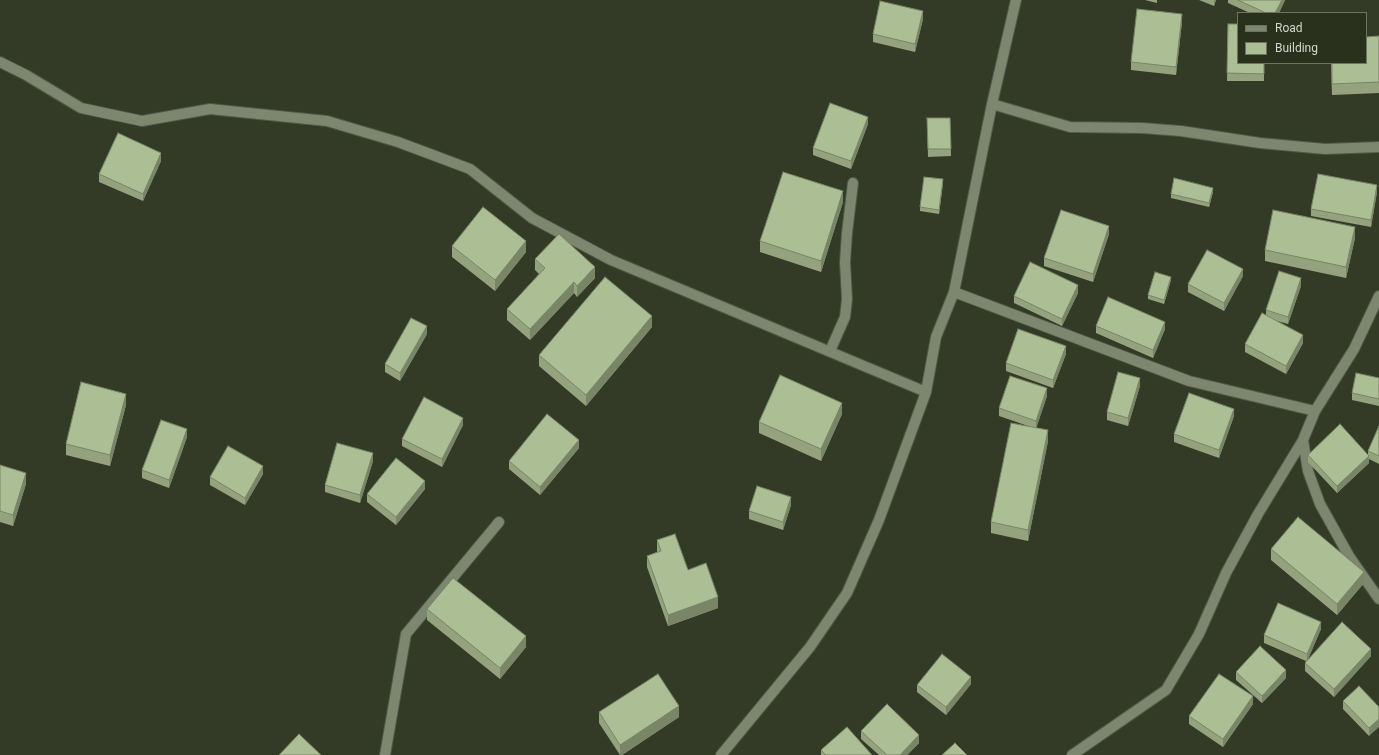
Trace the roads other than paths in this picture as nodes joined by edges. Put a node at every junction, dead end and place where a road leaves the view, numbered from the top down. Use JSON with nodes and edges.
{"nodes":[{"id":1,"x":1016,"y":0,"type":"edge"},
{"id":2,"x":0,"y":62,"type":"edge"},
{"id":3,"x":992,"y":104,"type":"junction"},
{"id":4,"x":1379,"y":147,"type":"edge"},
{"id":5,"x":853,"y":183,"type":"dead end"},
{"id":6,"x":954,"y":292,"type":"junction"},
{"id":7,"x":1379,"y":296,"type":"edge"},
{"id":8,"x":830,"y":351,"type":"junction"},
{"id":9,"x":926,"y":392,"type":"junction"},
{"id":10,"x":1315,"y":411,"type":"junction"},
{"id":11,"x":1303,"y":440,"type":"junction"},
{"id":12,"x":499,"y":522,"type":"dead end"},
{"id":13,"x":1379,"y":599,"type":"edge"},
{"id":14,"x":385,"y":755,"type":"edge"},
{"id":15,"x":721,"y":755,"type":"edge"},
{"id":16,"x":1072,"y":755,"type":"edge"}],
"edges":[{"from":1,"to":3,"type":"street"},
{"from":2,"to":8,"type":"street"},
{"from":3,"to":4,"type":"street"},
{"from":3,"to":6,"type":"street"},
{"from":5,"to":8,"type":"street"},
{"from":6,"to":9,"type":"street"},
{"from":6,"to":10,"type":"street"},
{"from":7,"to":10,"type":"street"},
{"from":8,"to":9,"type":"street"},
{"from":9,"to":15,"type":"street"},
{"from":10,"to":11,"type":"street"},
{"from":11,"to":13,"type":"street"},
{"from":11,"to":16,"type":"street"},
{"from":12,"to":14,"type":"street"}]}
